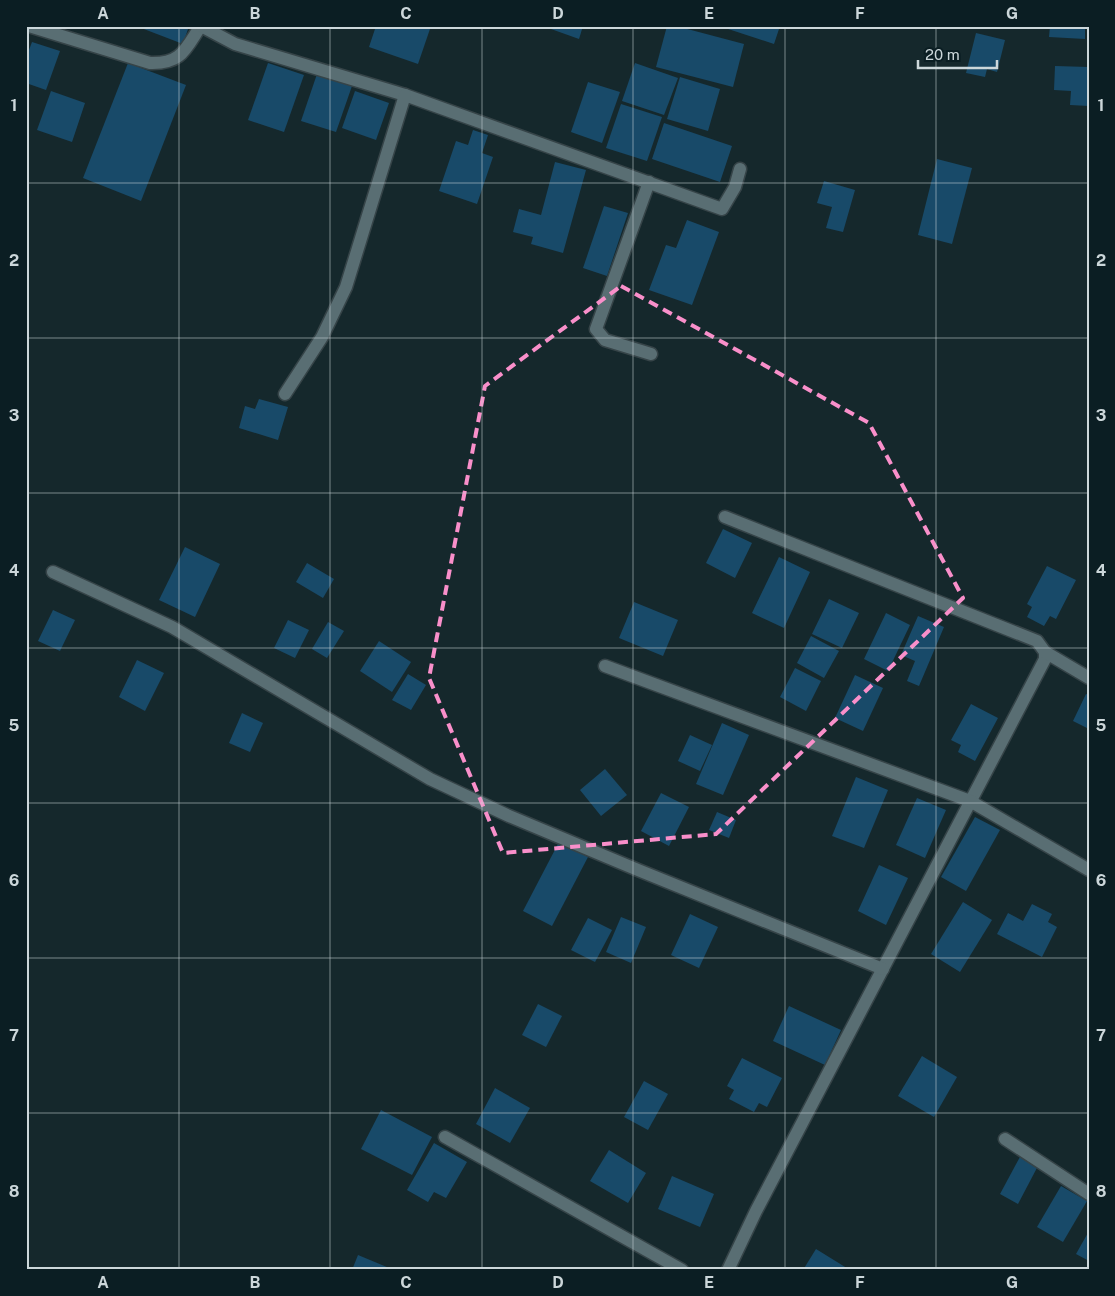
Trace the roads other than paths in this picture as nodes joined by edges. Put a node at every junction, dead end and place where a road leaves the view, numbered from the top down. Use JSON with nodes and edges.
{"nodes":[{"id":1,"x":29,"y":26,"type":"edge"},
{"id":2,"x":201,"y":27,"type":"edge"},
{"id":3,"x":405,"y":95,"type":"junction"},
{"id":4,"x":740,"y":169,"type":"dead end"},
{"id":5,"x":649,"y":182,"type":"junction"},
{"id":6,"x":650,"y":354,"type":"dead end"},
{"id":7,"x":285,"y":394,"type":"dead end"},
{"id":8,"x":725,"y":517,"type":"dead end"},
{"id":9,"x":53,"y":572,"type":"dead end"},
{"id":10,"x":1045,"y":652,"type":"junction"},
{"id":11,"x":605,"y":666,"type":"dead end"},
{"id":12,"x":1089,"y":678,"type":"edge"},
{"id":13,"x":970,"y":801,"type":"junction"},
{"id":14,"x":1089,"y":870,"type":"edge"},
{"id":15,"x":883,"y":969,"type":"junction"},
{"id":16,"x":445,"y":1137,"type":"dead end"},
{"id":17,"x":1005,"y":1139,"type":"dead end"},
{"id":18,"x":1089,"y":1194,"type":"edge"},
{"id":19,"x":682,"y":1270,"type":"edge"},
{"id":20,"x":728,"y":1270,"type":"edge"}],
"edges":[{"from":1,"to":2,"type":"street"},
{"from":2,"to":3,"type":"street"},
{"from":3,"to":5,"type":"street"},
{"from":3,"to":7,"type":"street"},
{"from":4,"to":5,"type":"street"},
{"from":5,"to":6,"type":"street"},
{"from":8,"to":10,"type":"street"},
{"from":9,"to":15,"type":"street"},
{"from":10,"to":12,"type":"street"},
{"from":10,"to":13,"type":"street"},
{"from":11,"to":13,"type":"street"},
{"from":13,"to":14,"type":"street"},
{"from":13,"to":15,"type":"street"},
{"from":15,"to":20,"type":"street"},
{"from":16,"to":19,"type":"street"},
{"from":17,"to":18,"type":"street"}]}
